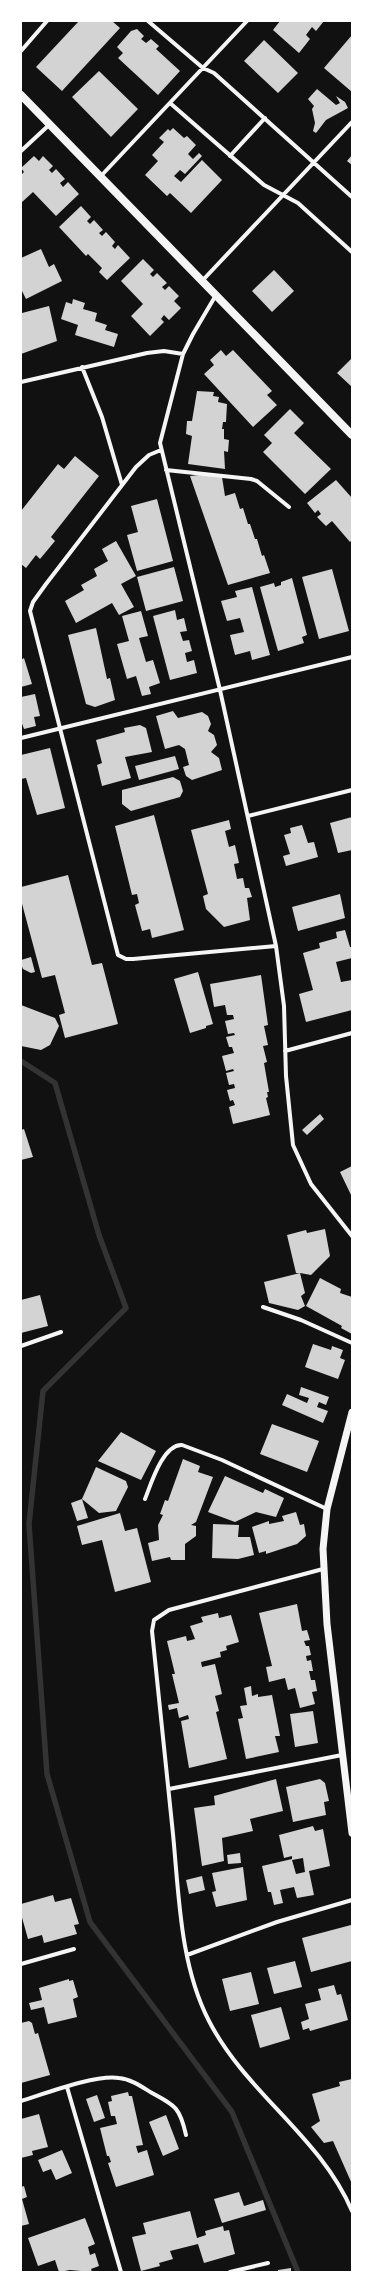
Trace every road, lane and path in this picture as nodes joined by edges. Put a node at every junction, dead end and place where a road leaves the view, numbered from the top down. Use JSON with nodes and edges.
{"nodes":[{"id":1,"x":46,"y":21,"type":"edge"},
{"id":2,"x":148,"y":21,"type":"edge"},
{"id":3,"x":247,"y":21,"type":"edge"},
{"id":4,"x":21,"y":51,"type":"edge"},
{"id":5,"x":203,"y":68,"type":"junction"},
{"id":6,"x":21,"y":95,"type":"edge"},
{"id":7,"x":170,"y":103,"type":"junction"},
{"id":8,"x":265,"y":118,"type":"junction"},
{"id":9,"x":352,"y":122,"type":"edge"},
{"id":10,"x":49,"y":125,"type":"junction"},
{"id":11,"x":21,"y":151,"type":"edge"},
{"id":12,"x":230,"y":156,"type":"junction"},
{"id":13,"x":314,"y":163,"type":"junction"},
{"id":14,"x":100,"y":177,"type":"junction"},
{"id":15,"x":282,"y":197,"type":"junction"},
{"id":16,"x":352,"y":197,"type":"edge"},
{"id":17,"x":352,"y":252,"type":"edge"},
{"id":18,"x":202,"y":281,"type":"junction"},
{"id":19,"x":216,"y":295,"type":"junction"},
{"id":20,"x":183,"y":354,"type":"junction"},
{"id":21,"x":82,"y":367,"type":"junction"},
{"id":22,"x":21,"y":382,"type":"edge"},
{"id":23,"x":352,"y":435,"type":"edge"},
{"id":24,"x":161,"y":450,"type":"junction"},
{"id":25,"x":166,"y":470,"type":"junction"},
{"id":26,"x":122,"y":485,"type":"junction"},
{"id":27,"x":289,"y":507,"type":"dead end"},
{"id":28,"x":352,"y":657,"type":"edge"},
{"id":29,"x":220,"y":690,"type":"junction"},
{"id":30,"x":60,"y":728,"type":"junction"},
{"id":31,"x":21,"y":738,"type":"edge"},
{"id":32,"x":352,"y":790,"type":"edge"},
{"id":33,"x":248,"y":816,"type":"junction"},
{"id":34,"x":276,"y":946,"type":"junction"},
{"id":35,"x":352,"y":1033,"type":"edge"},
{"id":36,"x":285,"y":1051,"type":"junction"},
{"id":37,"x":352,"y":1236,"type":"edge"},
{"id":38,"x":263,"y":1307,"type":"dead end"},
{"id":39,"x":61,"y":1332,"type":"dead end"},
{"id":40,"x":352,"y":1343,"type":"edge"},
{"id":41,"x":21,"y":1346,"type":"edge"},
{"id":42,"x":352,"y":1412,"type":"edge"},
{"id":43,"x":145,"y":1499,"type":"dead end"},
{"id":44,"x":327,"y":1509,"type":"junction"},
{"id":45,"x":323,"y":1569,"type":"junction"},
{"id":46,"x":342,"y":1755,"type":"junction"},
{"id":47,"x":169,"y":1789,"type":"junction"},
{"id":48,"x":352,"y":1832,"type":"edge"},
{"id":49,"x":352,"y":1900,"type":"edge"},
{"id":50,"x":74,"y":1949,"type":"dead end"},
{"id":51,"x":187,"y":1955,"type":"junction"},
{"id":52,"x":21,"y":1964,"type":"edge"},
{"id":53,"x":67,"y":2088,"type":"junction"},
{"id":54,"x":21,"y":2101,"type":"edge"},
{"id":55,"x":186,"y":2135,"type":"dead end"},
{"id":56,"x":352,"y":2211,"type":"edge"},
{"id":57,"x":268,"y":2263,"type":"dead end"},
{"id":58,"x":120,"y":2272,"type":"edge"},
{"id":59,"x":230,"y":2272,"type":"edge"}],
"edges":[{"from":1,"to":4,"type":"street"},
{"from":2,"to":5,"type":"street"},
{"from":3,"to":5,"type":"street"},
{"from":5,"to":7,"type":"street"},
{"from":5,"to":8,"type":"street"},
{"from":6,"to":10,"type":"main road"},
{"from":7,"to":12,"type":"street"},
{"from":7,"to":14,"type":"street"},
{"from":8,"to":12,"type":"street"},
{"from":8,"to":13,"type":"street"},
{"from":9,"to":13,"type":"street"},
{"from":10,"to":11,"type":"street"},
{"from":10,"to":14,"type":"main road"},
{"from":12,"to":15,"type":"street"},
{"from":13,"to":15,"type":"street"},
{"from":13,"to":16,"type":"street"},
{"from":14,"to":18,"type":"main road"},
{"from":15,"to":17,"type":"street"},
{"from":15,"to":18,"type":"street"},
{"from":18,"to":19,"type":"main road"},
{"from":19,"to":20,"type":"street"},
{"from":19,"to":23,"type":"main road"},
{"from":20,"to":21,"type":"street"},
{"from":20,"to":24,"type":"street"},
{"from":21,"to":22,"type":"street"},
{"from":21,"to":26,"type":"street"},
{"from":24,"to":25,"type":"street"},
{"from":24,"to":26,"type":"street"},
{"from":25,"to":27,"type":"street"},
{"from":25,"to":29,"type":"street"},
{"from":26,"to":30,"type":"street"},
{"from":28,"to":29,"type":"street"},
{"from":29,"to":30,"type":"street"},
{"from":29,"to":33,"type":"street"},
{"from":30,"to":31,"type":"street"},
{"from":30,"to":34,"type":"street"},
{"from":32,"to":33,"type":"street"},
{"from":33,"to":34,"type":"street"},
{"from":34,"to":36,"type":"street"},
{"from":35,"to":36,"type":"street"},
{"from":36,"to":37,"type":"street"},
{"from":38,"to":40,"type":"street"},
{"from":39,"to":41,"type":"street"},
{"from":42,"to":44,"type":"street"},
{"from":43,"to":44,"type":"street"},
{"from":44,"to":45,"type":"street"},
{"from":45,"to":46,"type":"street"},
{"from":45,"to":47,"type":"street"},
{"from":46,"to":47,"type":"street"},
{"from":46,"to":48,"type":"street"},
{"from":47,"to":51,"type":"street"},
{"from":49,"to":51,"type":"street"},
{"from":50,"to":52,"type":"street"},
{"from":51,"to":56,"type":"street"},
{"from":53,"to":54,"type":"street"},
{"from":53,"to":55,"type":"street"},
{"from":53,"to":58,"type":"street"},
{"from":57,"to":59,"type":"street"}]}
